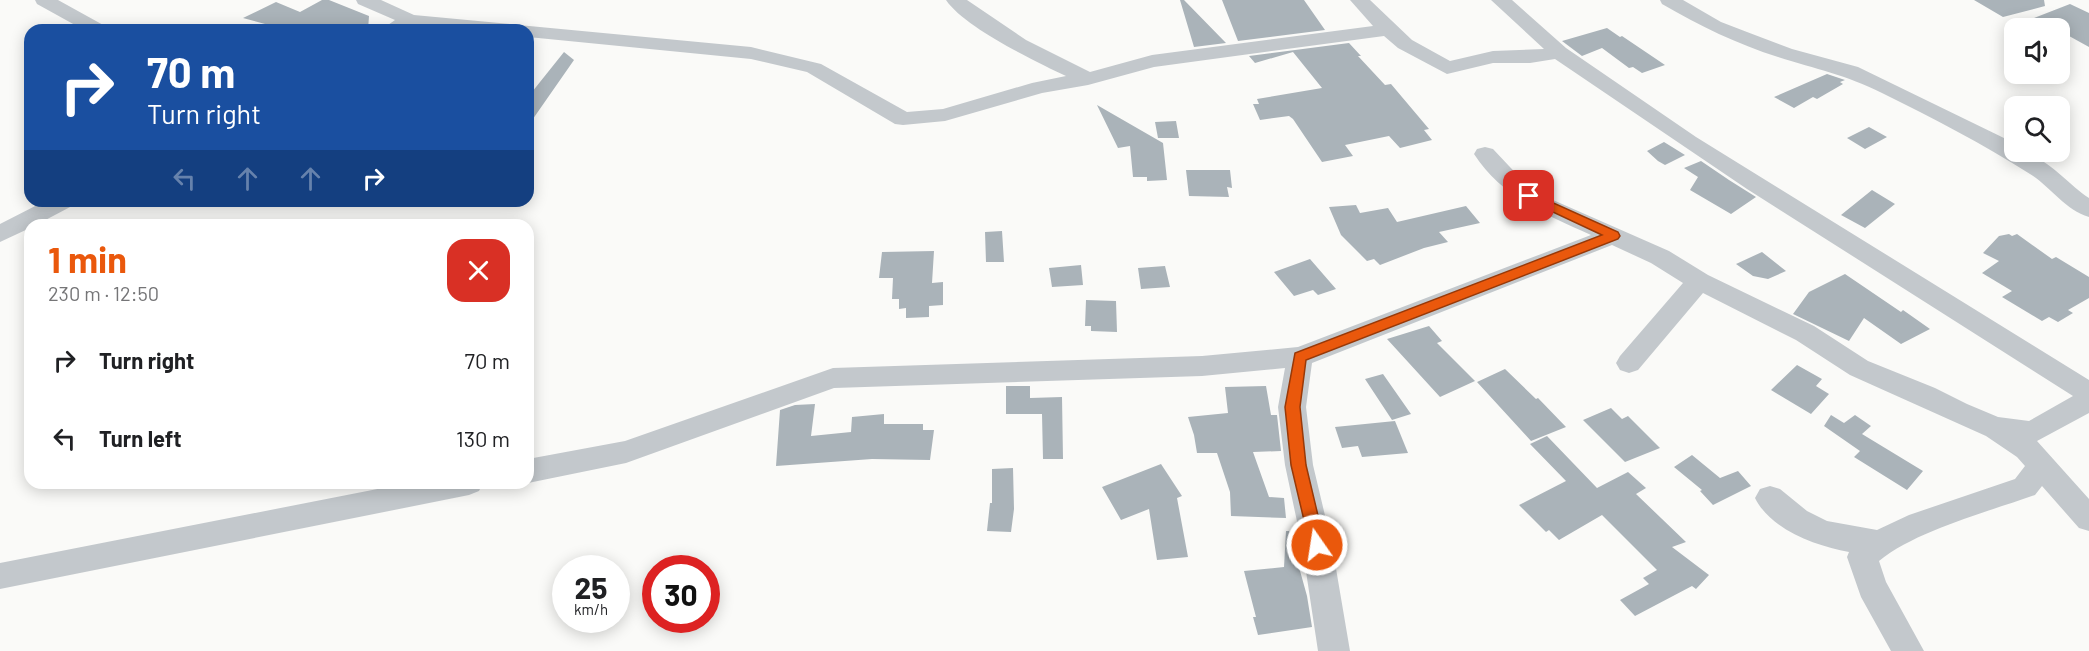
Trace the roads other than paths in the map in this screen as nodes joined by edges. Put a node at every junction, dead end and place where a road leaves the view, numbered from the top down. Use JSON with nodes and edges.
{"nodes":[{"id":1,"x":44,"y":0,"type":"edge"},
{"id":2,"x":365,"y":0,"type":"edge"},
{"id":3,"x":955,"y":0,"type":"edge"},
{"id":4,"x":1359,"y":0,"type":"edge"},
{"id":5,"x":1500,"y":0,"type":"edge"},
{"id":6,"x":1669,"y":0,"type":"edge"},
{"id":7,"x":410,"y":20,"type":"junction"},
{"id":8,"x":87,"y":24,"type":"edge"},
{"id":9,"x":402,"y":24,"type":"edge"},
{"id":10,"x":454,"y":24,"type":"edge"},
{"id":11,"x":1388,"y":30,"type":"junction"},
{"id":12,"x":534,"y":32,"type":"edge"},
{"id":13,"x":1559,"y":52,"type":"junction"},
{"id":14,"x":1088,"y":79,"type":"junction"},
{"id":15,"x":1485,"y":154,"type":"dead end"},
{"id":16,"x":52,"y":207,"type":"edge"},
{"id":17,"x":2089,"y":209,"type":"edge"},
{"id":18,"x":29,"y":219,"type":"edge"},
{"id":19,"x":24,"y":222,"type":"edge"},
{"id":20,"x":0,"y":234,"type":"edge"},
{"id":21,"x":1614,"y":236,"type":"junction"},
{"id":22,"x":1699,"y":281,"type":"junction"},
{"id":23,"x":1300,"y":357,"type":"junction"},
{"id":24,"x":1629,"y":363,"type":"dead end"},
{"id":25,"x":2089,"y":393,"type":"edge"},
{"id":26,"x":2089,"y":400,"type":"edge"},
{"id":27,"x":2033,"y":449,"type":"junction"},
{"id":28,"x":534,"y":470,"type":"edge"},
{"id":29,"x":439,"y":489,"type":"edge"},
{"id":30,"x":1770,"y":498,"type":"dead end"},
{"id":31,"x":2089,"y":519,"type":"edge"},
{"id":32,"x":1879,"y":543,"type":"junction"},
{"id":33,"x":0,"y":576,"type":"edge"},
{"id":34,"x":1334,"y":651,"type":"edge"},
{"id":35,"x":1908,"y":651,"type":"edge"}],
"edges":[{"from":1,"to":8,"type":"street"},
{"from":2,"to":7,"type":"street"},
{"from":3,"to":14,"type":"street"},
{"from":4,"to":11,"type":"street"},
{"from":5,"to":13,"type":"street"},
{"from":6,"to":17,"type":"street"},
{"from":7,"to":9,"type":"street"},
{"from":7,"to":10,"type":"street"},
{"from":11,"to":13,"type":"street"},
{"from":11,"to":14,"type":"street"},
{"from":12,"to":14,"type":"street"},
{"from":13,"to":25,"type":"street"},
{"from":15,"to":21,"type":"street"},
{"from":16,"to":18,"type":"street"},
{"from":19,"to":20,"type":"street"},
{"from":21,"to":22,"type":"street"},
{"from":21,"to":23,"type":"street"},
{"from":22,"to":24,"type":"street"},
{"from":22,"to":27,"type":"street"},
{"from":23,"to":28,"type":"street"},
{"from":23,"to":34,"type":"street"},
{"from":26,"to":27,"type":"street"},
{"from":27,"to":31,"type":"street"},
{"from":27,"to":32,"type":"street"},
{"from":29,"to":33,"type":"street"},
{"from":30,"to":32,"type":"street"},
{"from":32,"to":35,"type":"street"}]}
